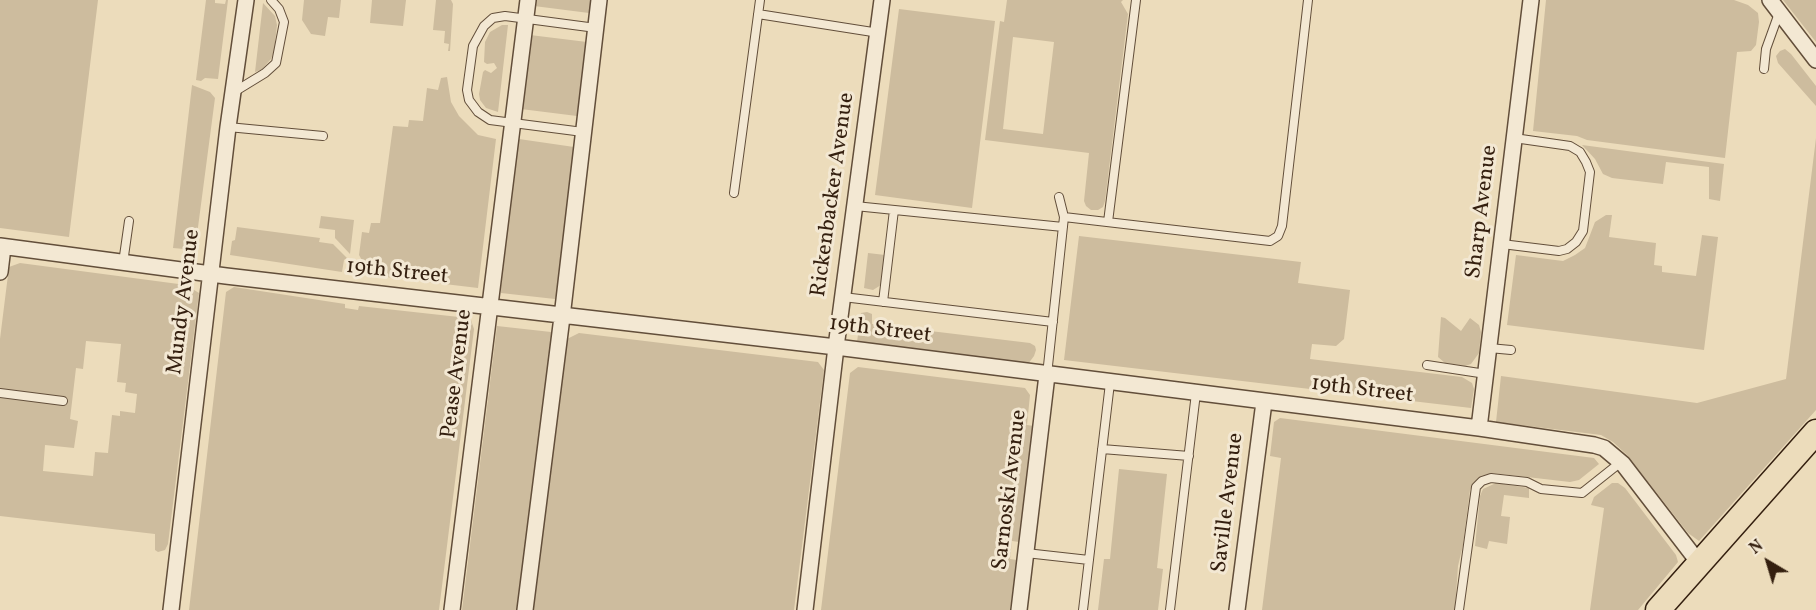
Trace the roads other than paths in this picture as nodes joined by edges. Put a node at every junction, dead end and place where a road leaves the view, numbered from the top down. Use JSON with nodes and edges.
{"nodes":[{"id":1,"x":246,"y":0,"type":"edge"},
{"id":2,"x":271,"y":0,"type":"edge"},
{"id":3,"x":528,"y":0,"type":"edge"},
{"id":4,"x":599,"y":0,"type":"edge"},
{"id":5,"x":760,"y":0,"type":"edge"},
{"id":6,"x":882,"y":0,"type":"edge"},
{"id":7,"x":1136,"y":0,"type":"edge"},
{"id":8,"x":1308,"y":0,"type":"edge"},
{"id":9,"x":1531,"y":0,"type":"edge"},
{"id":10,"x":1775,"y":6,"type":"edge"},
{"id":11,"x":758,"y":14,"type":"junction"},
{"id":12,"x":525,"y":20,"type":"junction"},
{"id":13,"x":596,"y":28,"type":"junction"},
{"id":14,"x":879,"y":33,"type":"junction"},
{"id":15,"x":1816,"y":60,"type":"edge"},
{"id":16,"x":1764,"y":69,"type":"dead end"},
{"id":17,"x":232,"y":93,"type":"junction"},
{"id":18,"x":512,"y":123,"type":"junction"},
{"id":19,"x":228,"y":127,"type":"junction"},
{"id":20,"x":583,"y":132,"type":"junction"},
{"id":21,"x":323,"y":136,"type":"dead end"},
{"id":22,"x":1514,"y":138,"type":"junction"},
{"id":23,"x":734,"y":193,"type":"dead end"},
{"id":24,"x":1059,"y":197,"type":"dead end"},
{"id":25,"x":855,"y":206,"type":"junction"},
{"id":26,"x":894,"y":210,"type":"junction"},
{"id":27,"x":1064,"y":217,"type":"junction"},
{"id":28,"x":129,"y":220,"type":"dead end"},
{"id":29,"x":1108,"y":222,"type":"junction"},
{"id":30,"x":1063,"y":227,"type":"junction"},
{"id":31,"x":1502,"y":244,"type":"junction"},
{"id":32,"x":2,"y":246,"type":"edge"},
{"id":33,"x":123,"y":262,"type":"junction"},
{"id":34,"x":0,"y":272,"type":"edge"},
{"id":35,"x":211,"y":274,"type":"junction"},
{"id":36,"x":843,"y":297,"type":"junction"},
{"id":37,"x":883,"y":302,"type":"junction"},
{"id":38,"x":489,"y":305,"type":"junction"},
{"id":39,"x":562,"y":317,"type":"junction"},
{"id":40,"x":1053,"y":322,"type":"junction"},
{"id":41,"x":836,"y":347,"type":"junction"},
{"id":42,"x":1489,"y":348,"type":"junction"},
{"id":43,"x":1511,"y":350,"type":"dead end"},
{"id":44,"x":1427,"y":365,"type":"dead end"},
{"id":45,"x":1486,"y":374,"type":"junction"},
{"id":46,"x":1047,"y":375,"type":"junction"},
{"id":47,"x":1110,"y":383,"type":"junction"},
{"id":48,"x":0,"y":393,"type":"edge"},
{"id":49,"x":1196,"y":393,"type":"junction"},
{"id":50,"x":63,"y":400,"type":"dead end"},
{"id":51,"x":1264,"y":402,"type":"junction"},
{"id":52,"x":1479,"y":428,"type":"junction"},
{"id":53,"x":1816,"y":432,"type":"edge"},
{"id":54,"x":1102,"y":449,"type":"junction"},
{"id":55,"x":1189,"y":456,"type":"junction"},
{"id":56,"x":1621,"y":462,"type":"junction"},
{"id":57,"x":1026,"y":553,"type":"junction"},
{"id":58,"x":1089,"y":560,"type":"junction"},
{"id":59,"x":1699,"y":563,"type":"junction"},
{"id":60,"x":171,"y":610,"type":"edge"},
{"id":61,"x":452,"y":610,"type":"edge"},
{"id":62,"x":525,"y":610,"type":"edge"},
{"id":63,"x":805,"y":610,"type":"edge"},
{"id":64,"x":1019,"y":610,"type":"edge"},
{"id":65,"x":1083,"y":610,"type":"edge"},
{"id":66,"x":1170,"y":610,"type":"edge"},
{"id":67,"x":1238,"y":610,"type":"edge"},
{"id":68,"x":1459,"y":610,"type":"edge"},
{"id":69,"x":1658,"y":610,"type":"edge"}],
"edges":[{"from":1,"to":17,"type":"street","name":"Mundy Avenue"},
{"from":2,"to":17,"type":"lane"},
{"from":3,"to":12,"type":"street","name":"Pease Avenue"},
{"from":4,"to":13,"type":"street"},
{"from":5,"to":11,"type":"lane"},
{"from":6,"to":14,"type":"street","name":"Rickenbacker Avenue"},
{"from":7,"to":29,"type":"lane"},
{"from":8,"to":29,"type":"lane"},
{"from":9,"to":22,"type":"street","name":"Sharp Avenue"},
{"from":10,"to":15,"type":"street"},
{"from":10,"to":16,"type":"lane"},
{"from":11,"to":14,"type":"lane"},
{"from":11,"to":23,"type":"lane"},
{"from":12,"to":13,"type":"lane"},
{"from":12,"to":18,"type":"street","name":"Pease Avenue"},
{"from":12,"to":18,"type":"lane"},
{"from":13,"to":20,"type":"street"},
{"from":14,"to":25,"type":"street","name":"Rickenbacker Avenue"},
{"from":17,"to":19,"type":"street","name":"Mundy Avenue"},
{"from":18,"to":20,"type":"lane"},
{"from":18,"to":38,"type":"street","name":"Pease Avenue"},
{"from":19,"to":21,"type":"lane"},
{"from":19,"to":35,"type":"street","name":"Mundy Avenue"},
{"from":20,"to":39,"type":"street"},
{"from":22,"to":31,"type":"street","name":"Sharp Avenue"},
{"from":22,"to":31,"type":"lane"},
{"from":24,"to":27,"type":"lane"},
{"from":25,"to":26,"type":"lane"},
{"from":25,"to":36,"type":"street","name":"Rickenbacker Avenue"},
{"from":26,"to":30,"type":"lane"},
{"from":26,"to":37,"type":"lane"},
{"from":27,"to":29,"type":"lane"},
{"from":27,"to":30,"type":"lane"},
{"from":28,"to":33,"type":"lane"},
{"from":30,"to":40,"type":"lane"},
{"from":31,"to":42,"type":"street","name":"Sharp Avenue"},
{"from":32,"to":33,"type":"street","name":"19th Street"},
{"from":32,"to":34,"type":"street"},
{"from":33,"to":35,"type":"street","name":"19th Street"},
{"from":35,"to":38,"type":"street","name":"19th Street"},
{"from":35,"to":60,"type":"street","name":"Mundy Avenue"},
{"from":36,"to":37,"type":"lane"},
{"from":36,"to":41,"type":"street","name":"Rickenbacker Avenue"},
{"from":37,"to":40,"type":"lane"},
{"from":38,"to":39,"type":"street","name":"19th Street"},
{"from":38,"to":61,"type":"street","name":"Pease Avenue"},
{"from":39,"to":41,"type":"street","name":"19th Street"},
{"from":39,"to":62,"type":"street"},
{"from":40,"to":46,"type":"lane"},
{"from":41,"to":46,"type":"street","name":"19th Street"},
{"from":41,"to":63,"type":"street","name":"Rickenbacker Avenue"},
{"from":42,"to":43,"type":"lane"},
{"from":42,"to":45,"type":"street","name":"Sharp Avenue"},
{"from":44,"to":45,"type":"lane"},
{"from":45,"to":52,"type":"street","name":"Sharp Avenue"},
{"from":46,"to":47,"type":"street","name":"19th Street"},
{"from":46,"to":57,"type":"street","name":"Sarnoski Avenue"},
{"from":47,"to":49,"type":"street","name":"19th Street"},
{"from":47,"to":54,"type":"lane"},
{"from":48,"to":50,"type":"lane"},
{"from":49,"to":51,"type":"street","name":"19th Street"},
{"from":49,"to":55,"type":"lane"},
{"from":51,"to":52,"type":"street","name":"19th Street"},
{"from":51,"to":67,"type":"street","name":"Saville Avenue"},
{"from":52,"to":56,"type":"street","name":"19th Street"},
{"from":53,"to":59,"type":"main road"},
{"from":54,"to":55,"type":"lane"},
{"from":54,"to":58,"type":"lane"},
{"from":55,"to":66,"type":"lane"},
{"from":56,"to":59,"type":"street","name":"19th Street"},
{"from":56,"to":68,"type":"lane"},
{"from":57,"to":58,"type":"lane"},
{"from":57,"to":64,"type":"street","name":"Sarnoski Avenue"},
{"from":58,"to":65,"type":"lane"},
{"from":59,"to":69,"type":"main road"}]}
